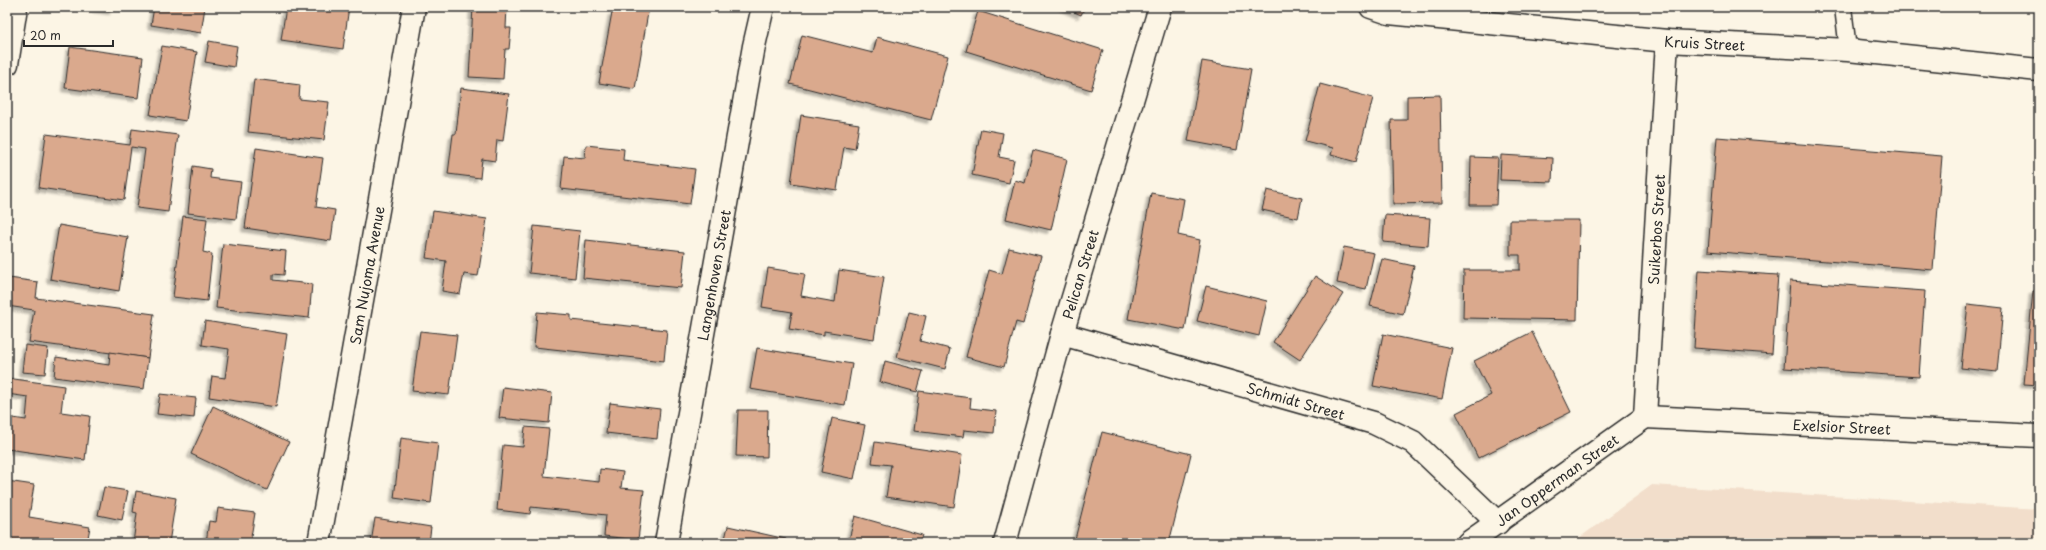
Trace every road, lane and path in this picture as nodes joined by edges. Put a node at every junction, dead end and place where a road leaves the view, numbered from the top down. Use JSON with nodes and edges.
{"nodes":[{"id":1,"x":16,"y":7,"type":"edge"},
{"id":2,"x":414,"y":7,"type":"edge"},
{"id":3,"x":763,"y":7,"type":"edge"},
{"id":4,"x":1160,"y":7,"type":"edge"},
{"id":5,"x":1371,"y":7,"type":"edge"},
{"id":6,"x":1843,"y":7,"type":"edge"},
{"id":7,"x":1667,"y":41,"type":"junction"},
{"id":8,"x":1848,"y":50,"type":"junction"},
{"id":9,"x":7,"y":64,"type":"edge"},
{"id":10,"x":2039,"y":70,"type":"edge"},
{"id":11,"x":1062,"y":334,"type":"junction"},
{"id":12,"x":1645,"y":417,"type":"junction"},
{"id":13,"x":2039,"y":436,"type":"edge"},
{"id":14,"x":1498,"y":523,"type":"junction"},
{"id":15,"x":319,"y":543,"type":"edge"},
{"id":16,"x":666,"y":543,"type":"edge"},
{"id":17,"x":1005,"y":543,"type":"edge"},
{"id":18,"x":1468,"y":543,"type":"edge"}],
"edges":[{"from":1,"to":9,"type":"street"},
{"from":2,"to":15,"type":"street","name":"Sam Nujoma Avenue"},
{"from":3,"to":16,"type":"street","name":"Langenhoven Street"},
{"from":4,"to":11,"type":"street","name":"Pelican Street"},
{"from":5,"to":7,"type":"street","name":"Kruis Street"},
{"from":6,"to":8,"type":"lane"},
{"from":7,"to":8,"type":"street","name":"Kruis Street"},
{"from":7,"to":12,"type":"street","name":"Suikerbos Street"},
{"from":8,"to":10,"type":"street","name":"Kruis Street"},
{"from":11,"to":14,"type":"street","name":"Schmidt Street"},
{"from":11,"to":17,"type":"street","name":"Pelican Street"},
{"from":12,"to":13,"type":"street","name":"Exelsior Street"},
{"from":12,"to":14,"type":"street","name":"Jan Opperman Street"},
{"from":14,"to":18,"type":"street","name":"Jan Opperman Street"}]}
